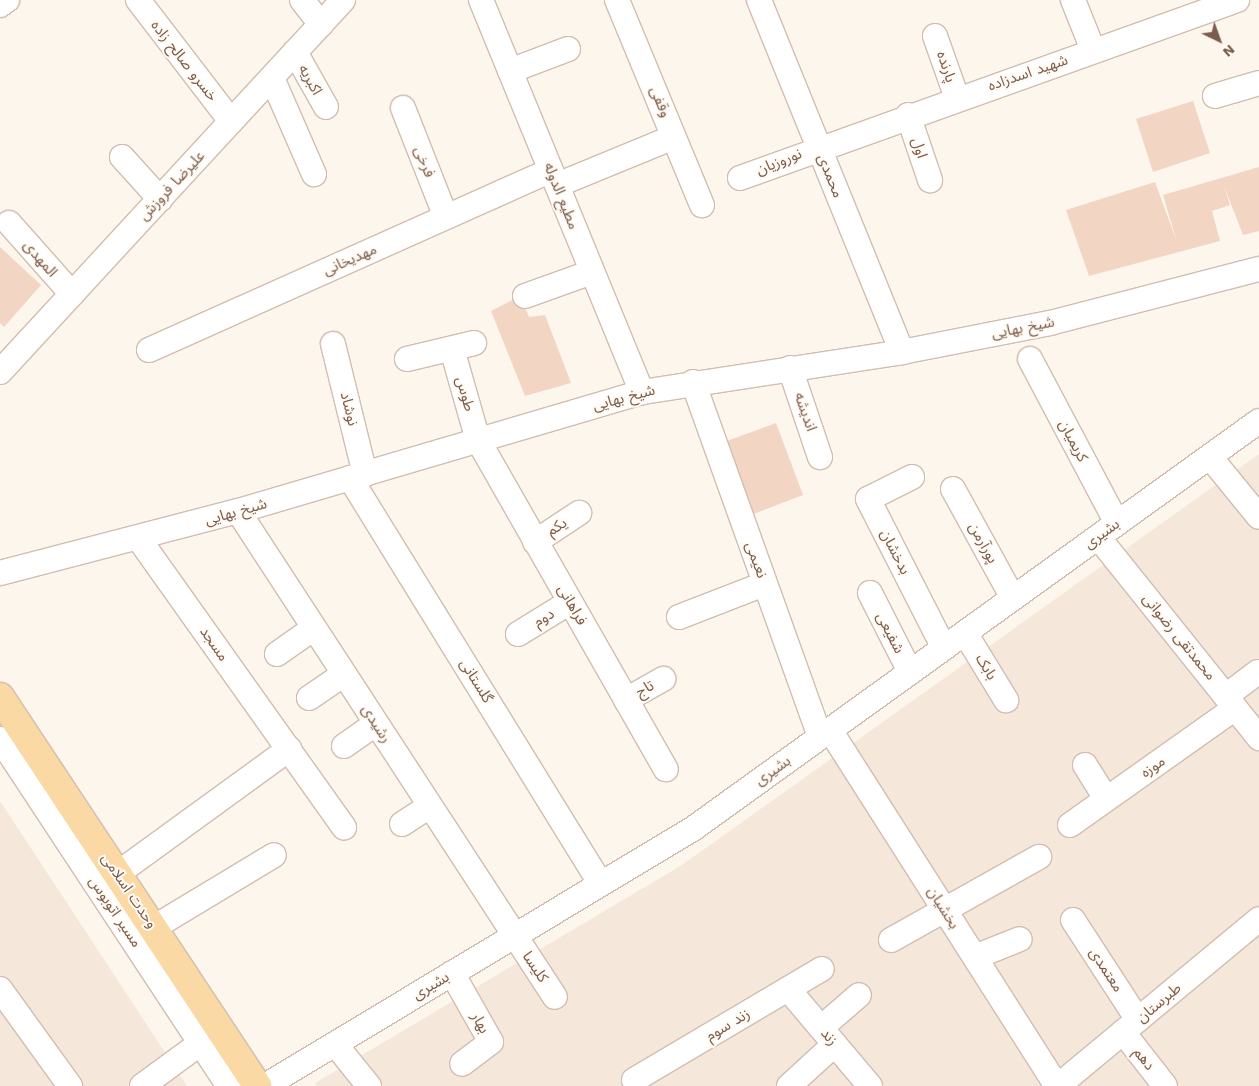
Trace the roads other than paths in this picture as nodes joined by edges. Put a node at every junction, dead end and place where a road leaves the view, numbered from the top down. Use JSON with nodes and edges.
{"nodes":[{"id":1,"x":8,"y":0,"type":"edge"},
{"id":2,"x":139,"y":0,"type":"edge"},
{"id":3,"x":302,"y":0,"type":"edge"},
{"id":4,"x":343,"y":0,"type":"edge"},
{"id":5,"x":481,"y":0,"type":"edge"},
{"id":6,"x":617,"y":0,"type":"edge"},
{"id":7,"x":759,"y":0,"type":"edge"},
{"id":8,"x":1073,"y":0,"type":"edge"},
{"id":9,"x":1235,"y":0,"type":"edge"},
{"id":10,"x":0,"y":5,"type":"edge"},
{"id":11,"x":321,"y":24,"type":"junction"},
{"id":12,"x":935,"y":36,"type":"dead end"},
{"id":13,"x":568,"y":50,"type":"dead end"},
{"id":14,"x":1093,"y":50,"type":"junction"},
{"id":15,"x":295,"y":52,"type":"junction"},
{"id":16,"x":510,"y":71,"type":"junction"},
{"id":17,"x":272,"y":78,"type":"junction"},
{"id":18,"x":1259,"y":84,"type":"edge"},
{"id":19,"x":1215,"y":96,"type":"dead end"},
{"id":20,"x":956,"y":98,"type":"junction"},
{"id":21,"x":326,"y":107,"type":"dead end"},
{"id":22,"x":403,"y":108,"type":"dead end"},
{"id":23,"x":908,"y":115,"type":"junction"},
{"id":24,"x":231,"y":122,"type":"junction"},
{"id":25,"x":674,"y":137,"type":"junction"},
{"id":26,"x":818,"y":146,"type":"junction"},
{"id":27,"x":122,"y":157,"type":"dead end"},
{"id":28,"x":314,"y":174,"type":"dead end"},
{"id":29,"x":554,"y":177,"type":"junction"},
{"id":30,"x":740,"y":178,"type":"dead end"},
{"id":31,"x":930,"y":180,"type":"dead end"},
{"id":32,"x":160,"y":199,"type":"junction"},
{"id":33,"x":702,"y":205,"type":"dead end"},
{"id":34,"x":446,"y":217,"type":"junction"},
{"id":35,"x":9,"y":223,"type":"dead end"},
{"id":36,"x":1259,"y":269,"type":"edge"},
{"id":37,"x":592,"y":272,"type":"junction"},
{"id":38,"x":72,"y":294,"type":"junction"},
{"id":39,"x":525,"y":296,"type":"dead end"},
{"id":40,"x":333,"y":344,"type":"dead end"},
{"id":41,"x":149,"y":350,"type":"dead end"},
{"id":42,"x":902,"y":352,"type":"junction"},
{"id":43,"x":407,"y":359,"type":"dead end"},
{"id":44,"x":1030,"y":359,"type":"dead end"},
{"id":45,"x":790,"y":368,"type":"junction"},
{"id":46,"x":0,"y":372,"type":"edge"},
{"id":47,"x":693,"y":382,"type":"junction"},
{"id":48,"x":642,"y":392,"type":"junction"},
{"id":49,"x":1259,"y":421,"type":"edge"},
{"id":50,"x":478,"y":440,"type":"junction"},
{"id":51,"x":820,"y":457,"type":"dead end"},
{"id":52,"x":1210,"y":457,"type":"junction"},
{"id":53,"x":358,"y":476,"type":"junction"},
{"id":54,"x":912,"y":477,"type":"dead end"},
{"id":55,"x":953,"y":488,"type":"dead end"},
{"id":56,"x":238,"y":511,"type":"junction"},
{"id":57,"x":579,"y":513,"type":"dead end"},
{"id":58,"x":1259,"y":517,"type":"edge"},
{"id":59,"x":1117,"y":524,"type":"junction"},
{"id":60,"x":1098,"y":537,"type":"junction"},
{"id":61,"x":140,"y":539,"type":"junction"},
{"id":62,"x":535,"y":542,"type":"junction"},
{"id":63,"x":0,"y":573,"type":"edge"},
{"id":64,"x":764,"y":584,"type":"junction"},
{"id":65,"x":870,"y":593,"type":"dead end"},
{"id":66,"x":1013,"y":598,"type":"junction"},
{"id":67,"x":570,"y":602,"type":"junction"},
{"id":68,"x":679,"y":617,"type":"dead end"},
{"id":69,"x":314,"y":628,"type":"junction"},
{"id":70,"x":965,"y":633,"type":"junction"},
{"id":71,"x":518,"y":634,"type":"dead end"},
{"id":72,"x":944,"y":648,"type":"junction"},
{"id":73,"x":277,"y":654,"type":"dead end"},
{"id":74,"x":910,"y":672,"type":"junction"},
{"id":75,"x":1258,"y":672,"type":"edge"},
{"id":76,"x":344,"y":674,"type":"junction"},
{"id":77,"x":663,"y":679,"type":"dead end"},
{"id":78,"x":0,"y":697,"type":"edge"},
{"id":79,"x":309,"y":698,"type":"dead end"},
{"id":80,"x":626,"y":700,"type":"junction"},
{"id":81,"x":1006,"y":700,"type":"dead end"},
{"id":82,"x":1231,"y":702,"type":"junction"},
{"id":83,"x":376,"y":724,"type":"junction"},
{"id":84,"x":825,"y":734,"type":"junction"},
{"id":85,"x":0,"y":738,"type":"edge"},
{"id":86,"x":1259,"y":738,"type":"edge"},
{"id":87,"x":344,"y":746,"type":"dead end"},
{"id":88,"x":289,"y":749,"type":"junction"},
{"id":89,"x":1085,"y":765,"type":"dead end"},
{"id":90,"x":666,"y":769,"type":"dead end"},
{"id":91,"x":1106,"y":800,"type":"junction"},
{"id":92,"x":430,"y":806,"type":"junction"},
{"id":93,"x":402,"y":824,"type":"dead end"},
{"id":94,"x":1070,"y":825,"type":"dead end"},
{"id":95,"x":344,"y":827,"type":"dead end"},
{"id":96,"x":274,"y":855,"type":"dead end"},
{"id":97,"x":1039,"y":857,"type":"dead end"},
{"id":98,"x":117,"y":874,"type":"junction"},
{"id":99,"x":601,"y":884,"type":"junction"},
{"id":100,"x":945,"y":910,"type":"junction"},
{"id":101,"x":1259,"y":919,"type":"edge"},
{"id":102,"x":1073,"y":920,"type":"dead end"},
{"id":103,"x":153,"y":928,"type":"junction"},
{"id":104,"x":514,"y":936,"type":"junction"},
{"id":105,"x":1020,"y":939,"type":"dead end"},
{"id":106,"x":891,"y":940,"type":"dead end"},
{"id":107,"x":975,"y":957,"type":"junction"},
{"id":108,"x":822,"y":968,"type":"dead end"},
{"id":109,"x":452,"y":973,"type":"junction"},
{"id":110,"x":788,"y":989,"type":"junction"},
{"id":111,"x":2,"y":995,"type":"edge"},
{"id":112,"x":859,"y":995,"type":"dead end"},
{"id":113,"x":555,"y":997,"type":"dead end"},
{"id":114,"x":1131,"y":1026,"type":"junction"},
{"id":115,"x":211,"y":1036,"type":"junction"},
{"id":116,"x":828,"y":1036,"type":"junction"},
{"id":117,"x":335,"y":1044,"type":"junction"},
{"id":118,"x":462,"y":1064,"type":"dead end"},
{"id":119,"x":634,"y":1080,"type":"dead end"},
{"id":120,"x":70,"y":1086,"type":"edge"},
{"id":121,"x":142,"y":1086,"type":"edge"},
{"id":122,"x":229,"y":1086,"type":"edge"},
{"id":123,"x":258,"y":1086,"type":"edge"},
{"id":124,"x":264,"y":1086,"type":"edge"},
{"id":125,"x":369,"y":1086,"type":"edge"},
{"id":126,"x":790,"y":1086,"type":"edge"},
{"id":127,"x":870,"y":1086,"type":"edge"},
{"id":128,"x":1058,"y":1086,"type":"edge"},
{"id":129,"x":1165,"y":1086,"type":"edge"}],
"edges":[{"from":1,"to":10,"type":"street"},
{"from":2,"to":24,"type":"street","name":"خسرو صالح زاده"},
{"from":3,"to":11,"type":"street"},
{"from":4,"to":11,"type":"street","name":"علیرضا فروزش"},
{"from":5,"to":16,"type":"street","name":"مطیع الدوله"},
{"from":6,"to":25,"type":"street","name":"وقفی"},
{"from":7,"to":26,"type":"street","name":"محمدی"},
{"from":8,"to":14,"type":"street"},
{"from":9,"to":14,"type":"street","name":"شهید اسدزاده"},
{"from":11,"to":15,"type":"street","name":"علیرضا فروزش"},
{"from":12,"to":20,"type":"street","name":"پارنده"},
{"from":13,"to":16,"type":"street"},
{"from":14,"to":20,"type":"street","name":"شهید اسدزاده"},
{"from":15,"to":17,"type":"street","name":"علیرضا فروزش"},
{"from":15,"to":21,"type":"street","name":"اکبریه"},
{"from":16,"to":29,"type":"street","name":"مطیع الدوله"},
{"from":17,"to":24,"type":"street","name":"علیرضا فروزش"},
{"from":17,"to":28,"type":"street"},
{"from":18,"to":19,"type":"street"},
{"from":20,"to":23,"type":"street","name":"شهید اسدزاده"},
{"from":22,"to":34,"type":"street","name":"فرخی"},
{"from":23,"to":26,"type":"street","name":"شهید اسدزاده"},
{"from":23,"to":31,"type":"street","name":"اول"},
{"from":24,"to":32,"type":"street","name":"علیرضا فروزش"},
{"from":25,"to":29,"type":"street","name":"مهدیخانی"},
{"from":25,"to":33,"type":"street","name":"وقفی"},
{"from":26,"to":30,"type":"street","name":"نوروزیان"},
{"from":26,"to":42,"type":"street","name":"محمدی"},
{"from":27,"to":32,"type":"street"},
{"from":29,"to":34,"type":"street","name":"مهدیخانی"},
{"from":29,"to":37,"type":"street","name":"مطیع الدوله"},
{"from":32,"to":38,"type":"street","name":"علیرضا فروزش"},
{"from":34,"to":41,"type":"street","name":"مهدیخانی"},
{"from":35,"to":38,"type":"street","name":"المهدی"},
{"from":36,"to":42,"type":"street","name":"شیخ بهایی"},
{"from":37,"to":39,"type":"street"},
{"from":37,"to":48,"type":"street","name":"مطیع الدوله"},
{"from":38,"to":46,"type":"street","name":"علیرضا فروزش"},
{"from":40,"to":53,"type":"street","name":"نوشاد"},
{"from":42,"to":45,"type":"street","name":"شیخ بهایی"},
{"from":43,"to":50,"type":"street","name":"طوس"},
{"from":44,"to":59,"type":"street","name":"کریمیان"},
{"from":45,"to":47,"type":"street","name":"شیخ بهایی"},
{"from":45,"to":51,"type":"street","name":"اندیشه"},
{"from":47,"to":48,"type":"street","name":"شیخ بهایی"},
{"from":47,"to":64,"type":"street","name":"نعیمی"},
{"from":48,"to":50,"type":"street","name":"شیخ بهایی"},
{"from":49,"to":52,"type":"street","name":"بشیری"},
{"from":50,"to":53,"type":"street","name":"شیخ بهایی"},
{"from":50,"to":62,"type":"street","name":"فراهانی"},
{"from":52,"to":58,"type":"street"},
{"from":52,"to":59,"type":"street","name":"بشیری"},
{"from":53,"to":56,"type":"street","name":"شیخ بهایی"},
{"from":53,"to":99,"type":"street","name":"گلستانی"},
{"from":54,"to":72,"type":"street","name":"بدخشان"},
{"from":55,"to":66,"type":"street","name":"پورآرمن"},
{"from":56,"to":61,"type":"street","name":"شیخ بهایی"},
{"from":56,"to":69,"type":"street","name":"رشیدی"},
{"from":57,"to":62,"type":"street","name":"یکم"},
{"from":59,"to":60,"type":"street","name":"بشیری"},
{"from":60,"to":66,"type":"street","name":"بشیری"},
{"from":60,"to":82,"type":"street","name":"محمدتقی رضوانی"},
{"from":61,"to":63,"type":"street","name":"شیخ بهایی"},
{"from":61,"to":88,"type":"street","name":"مسجد"},
{"from":62,"to":67,"type":"street","name":"فراهانی"},
{"from":64,"to":68,"type":"street"},
{"from":64,"to":84,"type":"street","name":"نعیمی"},
{"from":65,"to":74,"type":"street","name":"شفیعی"},
{"from":66,"to":70,"type":"street","name":"بشیری"},
{"from":67,"to":71,"type":"street","name":"دوم"},
{"from":67,"to":80,"type":"street","name":"فراهانی"},
{"from":69,"to":73,"type":"street"},
{"from":69,"to":76,"type":"street","name":"رشیدی"},
{"from":70,"to":72,"type":"street","name":"بشیری"},
{"from":70,"to":81,"type":"street","name":"بابک"},
{"from":72,"to":74,"type":"street","name":"بشیری"},
{"from":74,"to":84,"type":"street","name":"بشیری"},
{"from":75,"to":82,"type":"street","name":"موزه"},
{"from":76,"to":79,"type":"street"},
{"from":76,"to":83,"type":"street","name":"رشیدی"},
{"from":77,"to":80,"type":"street","name":"تاج"},
{"from":78,"to":98,"type":"main road","name":"وحدت اسلامی"},
{"from":80,"to":90,"type":"street","name":"فراهانی"},
{"from":82,"to":86,"type":"street","name":"محمدتقی رضوانی"},
{"from":82,"to":91,"type":"street","name":"موزه"},
{"from":83,"to":87,"type":"street"},
{"from":83,"to":92,"type":"street","name":"رشیدی"},
{"from":84,"to":99,"type":"street","name":"بشیری"},
{"from":84,"to":100,"type":"street","name":"بخشیان"},
{"from":85,"to":115,"type":"street","name":"مسیر اتوبوس"},
{"from":88,"to":95,"type":"street","name":"مسجد"},
{"from":88,"to":98,"type":"street"},
{"from":89,"to":91,"type":"street"},
{"from":91,"to":94,"type":"street","name":"موزه"},
{"from":92,"to":93,"type":"street"},
{"from":92,"to":104,"type":"street","name":"رشیدی"},
{"from":96,"to":103,"type":"street"},
{"from":97,"to":100,"type":"street"},
{"from":98,"to":103,"type":"main road","name":"وحدت اسلامی"},
{"from":99,"to":104,"type":"street","name":"بشیری"},
{"from":100,"to":106,"type":"street"},
{"from":100,"to":107,"type":"street","name":"بخشیان"},
{"from":101,"to":114,"type":"street","name":"طبرستان"},
{"from":102,"to":114,"type":"street","name":"معتمدی"},
{"from":103,"to":115,"type":"main road","name":"وحدت اسلامی"},
{"from":104,"to":109,"type":"street","name":"بشیری"},
{"from":104,"to":113,"type":"street","name":"کلیسا"},
{"from":105,"to":107,"type":"street"},
{"from":107,"to":128,"type":"street","name":"بخشیان"},
{"from":108,"to":110,"type":"street","name":"زند سوم"},
{"from":109,"to":117,"type":"street","name":"بشیری"},
{"from":109,"to":118,"type":"street","name":"بهار"},
{"from":110,"to":116,"type":"street","name":"زند"},
{"from":110,"to":119,"type":"street","name":"زند سوم"},
{"from":111,"to":120,"type":"street"},
{"from":112,"to":116,"type":"street"},
{"from":114,"to":128,"type":"street","name":"طبرستان"},
{"from":114,"to":129,"type":"street","name":"دهم"},
{"from":115,"to":121,"type":"street"},
{"from":115,"to":122,"type":"street","name":"مسیر اتوبوس"},
{"from":115,"to":123,"type":"main road","name":"وحدت اسلامی"},
{"from":116,"to":126,"type":"street"},
{"from":116,"to":127,"type":"street","name":"زند"},
{"from":117,"to":124,"type":"street","name":"بشیری"},
{"from":117,"to":125,"type":"street"}]}
